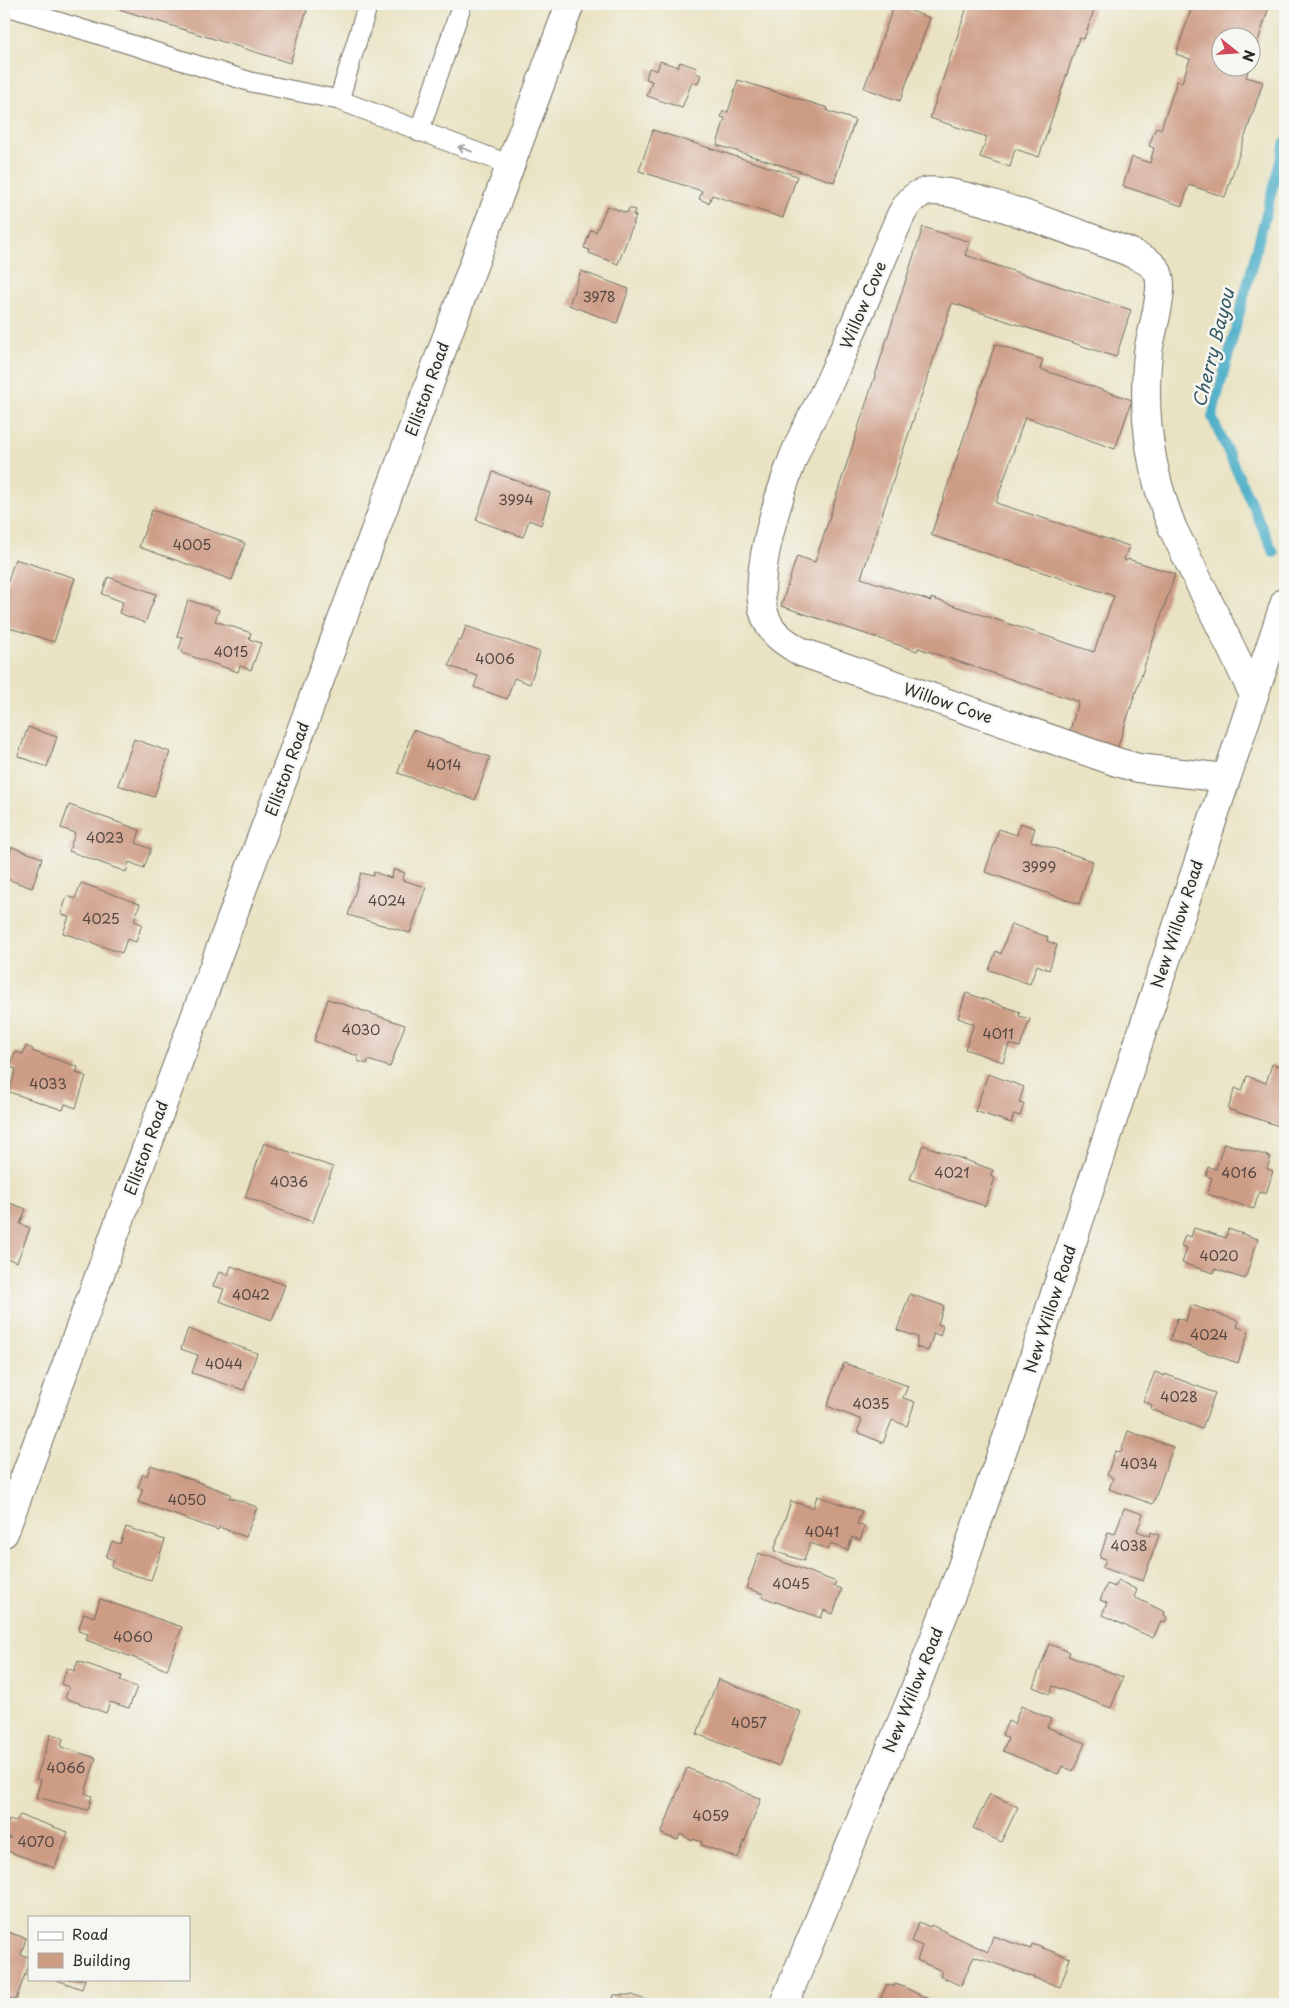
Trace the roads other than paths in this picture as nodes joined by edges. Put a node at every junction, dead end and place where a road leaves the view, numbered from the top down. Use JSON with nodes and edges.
{"nodes":[{"id":1,"x":368,"y":4,"type":"edge"},
{"id":2,"x":462,"y":4,"type":"edge"},
{"id":3,"x":570,"y":4,"type":"edge"},
{"id":4,"x":4,"y":5,"type":"edge"},
{"id":5,"x":339,"y":100,"type":"junction"},
{"id":6,"x":419,"y":132,"type":"junction"},
{"id":7,"x":510,"y":165,"type":"junction"},
{"id":8,"x":1285,"y":602,"type":"edge"},
{"id":9,"x":1254,"y":695,"type":"junction"},
{"id":10,"x":1226,"y":778,"type":"junction"},
{"id":11,"x":4,"y":1533,"type":"edge"},
{"id":12,"x":784,"y":2004,"type":"edge"}],
"edges":[{"from":1,"to":5,"type":"lane"},
{"from":2,"to":6,"type":"lane"},
{"from":3,"to":7,"type":"street","name":"Elliston Road"},
{"from":4,"to":5,"type":"lane"},
{"from":5,"to":6,"type":"lane"},
{"from":7,"to":6,"type":"lane","one_way":true},
{"from":7,"to":11,"type":"street","name":"Elliston Road"},
{"from":8,"to":9,"type":"street","name":"New Willow Road"},
{"from":9,"to":10,"type":"street","name":"New Willow Road"},
{"from":9,"to":10,"type":"street","name":"Willow Cove"},
{"from":10,"to":12,"type":"street","name":"New Willow Road"}]}
